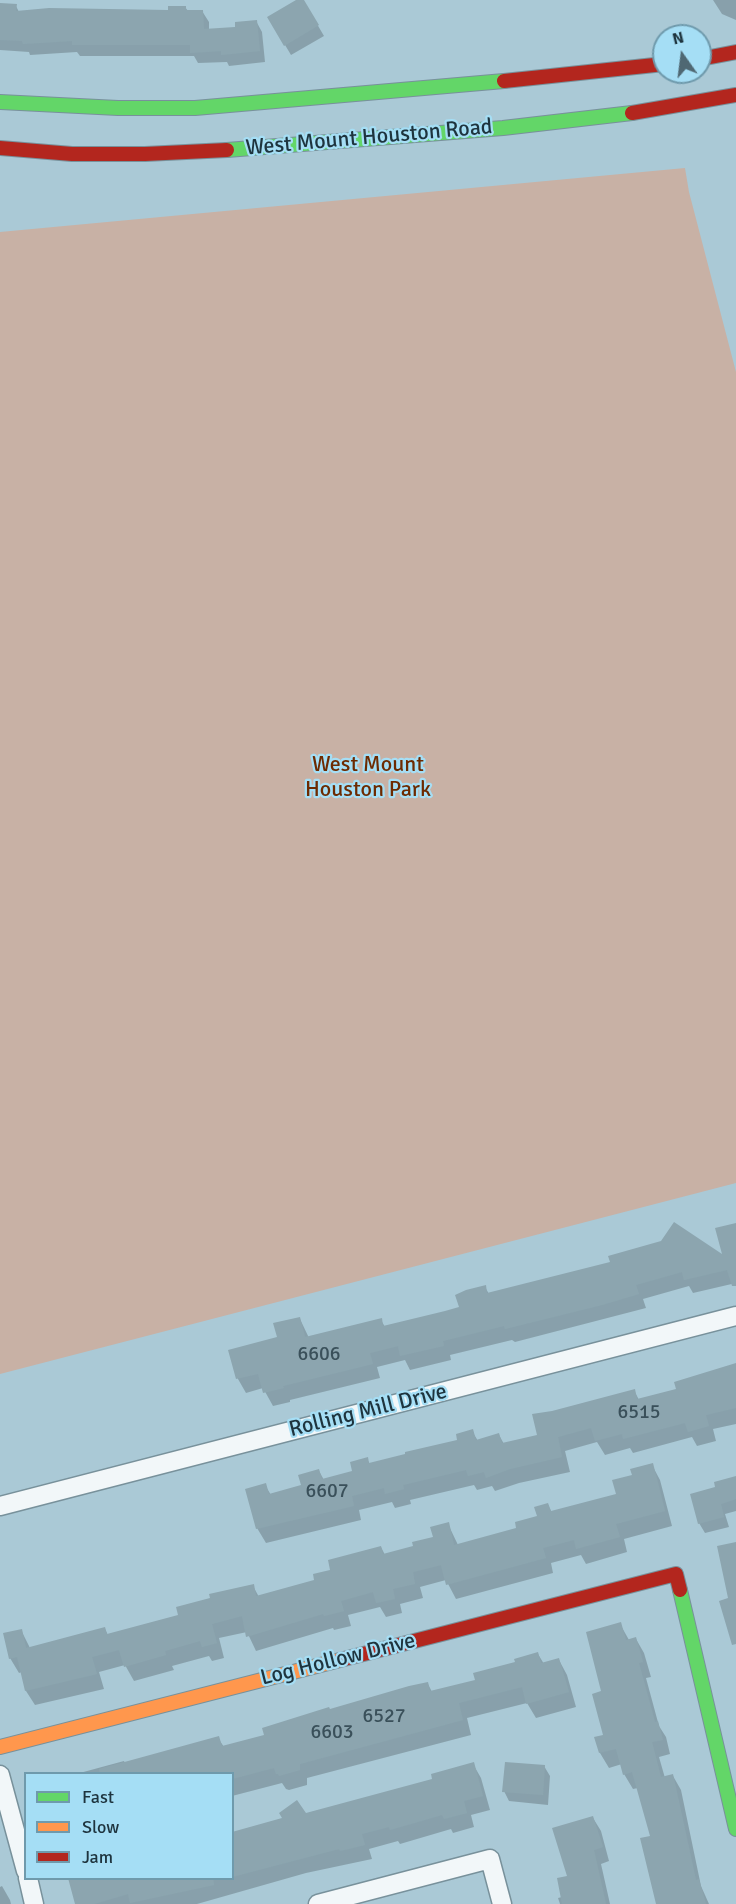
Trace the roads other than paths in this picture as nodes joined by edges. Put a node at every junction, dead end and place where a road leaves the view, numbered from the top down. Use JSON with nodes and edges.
{"nodes":[{"id":1,"x":736,"y":52,"type":"edge"},
{"id":2,"x":712,"y":57,"type":"edge"},
{"id":3,"x":652,"y":65,"type":"edge"},
{"id":4,"x":736,"y":95,"type":"edge"},
{"id":5,"x":0,"y":102,"type":"edge"},
{"id":6,"x":0,"y":148,"type":"edge"},
{"id":7,"x":736,"y":1316,"type":"edge"},
{"id":8,"x":0,"y":1506,"type":"edge"},
{"id":9,"x":0,"y":1747,"type":"edge"},
{"id":10,"x":0,"y":1775,"type":"edge"},
{"id":11,"x":736,"y":1829,"type":"edge"},
{"id":12,"x":24,"y":1863,"type":"edge"},
{"id":13,"x":28,"y":1880,"type":"edge"},
{"id":14,"x":34,"y":1904,"type":"edge"},
{"id":15,"x":318,"y":1904,"type":"edge"},
{"id":16,"x":502,"y":1904,"type":"edge"}],
"edges":[{"from":1,"to":2,"type":"main road"},
{"from":3,"to":5,"type":"main road","name":"West Mount Houston Road"},
{"from":4,"to":6,"type":"main road","name":"West Mount Houston Road"},
{"from":7,"to":8,"type":"street","name":"Rolling Mill Drive"},
{"from":9,"to":11,"type":"main road","name":"Log Hollow Drive"},
{"from":10,"to":12,"type":"street"},
{"from":13,"to":14,"type":"street"},
{"from":15,"to":16,"type":"street"}]}
